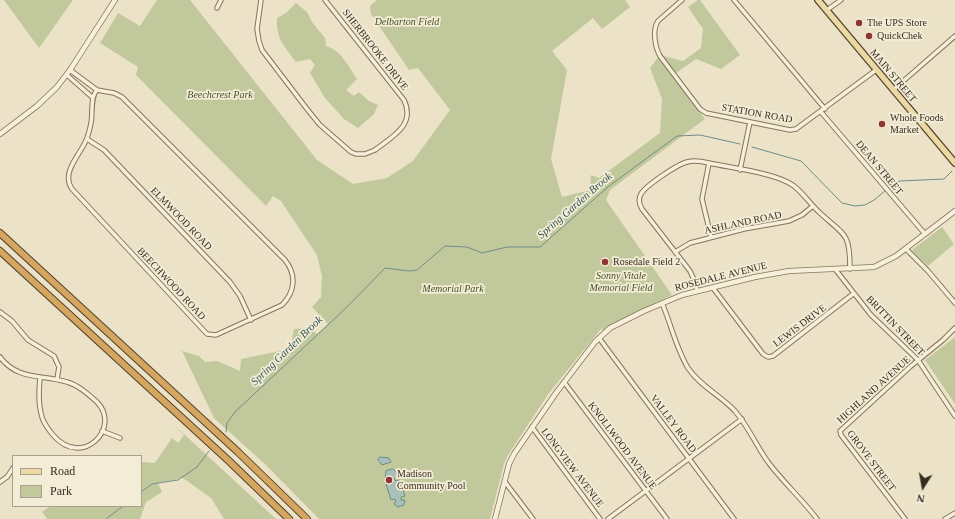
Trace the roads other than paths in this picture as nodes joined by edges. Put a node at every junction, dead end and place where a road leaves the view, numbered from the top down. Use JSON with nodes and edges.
{"nodes":[{"id":1,"x":116,"y":0,"type":"edge"},
{"id":2,"x":221,"y":0,"type":"edge"},
{"id":3,"x":262,"y":0,"type":"edge"},
{"id":4,"x":325,"y":0,"type":"edge"},
{"id":5,"x":682,"y":0,"type":"edge"},
{"id":6,"x":734,"y":0,"type":"edge"},
{"id":7,"x":818,"y":0,"type":"edge"},
{"id":8,"x":841,"y":0,"type":"edge"},
{"id":9,"x":217,"y":8,"type":"dead end"},
{"id":10,"x":827,"y":10,"type":"junction"},
{"id":11,"x":955,"y":36,"type":"edge"},
{"id":12,"x":70,"y":70,"type":"junction"},
{"id":13,"x":876,"y":70,"type":"junction"},
{"id":14,"x":66,"y":75,"type":"junction"},
{"id":15,"x":97,"y":90,"type":"junction"},
{"id":16,"x":893,"y":90,"type":"junction"},
{"id":17,"x":93,"y":98,"type":"junction"},
{"id":18,"x":825,"y":109,"type":"junction"},
{"id":19,"x":821,"y":112,"type":"junction"},
{"id":20,"x":750,"y":122,"type":"junction"},
{"id":21,"x":0,"y":134,"type":"edge"},
{"id":22,"x":87,"y":140,"type":"junction"},
{"id":23,"x":709,"y":163,"type":"junction"},
{"id":24,"x":955,"y":163,"type":"edge"},
{"id":25,"x":740,"y":170,"type":"junction"},
{"id":26,"x":813,"y":206,"type":"junction"},
{"id":27,"x":955,"y":211,"type":"edge"},
{"id":28,"x":0,"y":233,"type":"edge"},
{"id":29,"x":925,"y":234,"type":"junction"},
{"id":30,"x":711,"y":237,"type":"junction"},
{"id":31,"x":906,"y":249,"type":"junction"},
{"id":32,"x":0,"y":251,"type":"edge"},
{"id":33,"x":675,"y":252,"type":"junction"},
{"id":34,"x":835,"y":269,"type":"junction"},
{"id":35,"x":850,"y":269,"type":"junction"},
{"id":36,"x":713,"y":288,"type":"junction"},
{"id":37,"x":697,"y":291,"type":"junction"},
{"id":38,"x":853,"y":294,"type":"junction"},
{"id":39,"x":955,"y":302,"type":"edge"},
{"id":40,"x":662,"y":303,"type":"junction"},
{"id":41,"x":0,"y":312,"type":"edge"},
{"id":42,"x":251,"y":320,"type":"junction"},
{"id":43,"x":955,"y":328,"type":"edge"},
{"id":44,"x":599,"y":338,"type":"junction"},
{"id":45,"x":0,"y":357,"type":"edge"},
{"id":46,"x":918,"y":360,"type":"junction"},
{"id":47,"x":40,"y":377,"type":"junction"},
{"id":48,"x":57,"y":379,"type":"junction"},
{"id":49,"x":564,"y":382,"type":"junction"},
{"id":50,"x":955,"y":416,"type":"edge"},
{"id":51,"x":742,"y":419,"type":"junction"},
{"id":52,"x":532,"y":427,"type":"junction"},
{"id":53,"x":102,"y":431,"type":"junction"},
{"id":54,"x":840,"y":432,"type":"joint"},
{"id":55,"x":120,"y":438,"type":"dead end"},
{"id":56,"x":689,"y":459,"type":"junction"},
{"id":57,"x":12,"y":470,"type":"edge"},
{"id":58,"x":0,"y":482,"type":"edge"},
{"id":59,"x":505,"y":482,"type":"junction"},
{"id":60,"x":646,"y":491,"type":"junction"},
{"id":61,"x":955,"y":513,"type":"edge"},
{"id":62,"x":289,"y":519,"type":"edge"},
{"id":63,"x":307,"y":519,"type":"edge"},
{"id":64,"x":495,"y":519,"type":"edge"},
{"id":65,"x":533,"y":519,"type":"edge"},
{"id":66,"x":600,"y":519,"type":"edge"},
{"id":67,"x":608,"y":519,"type":"edge"},
{"id":68,"x":667,"y":519,"type":"edge"},
{"id":69,"x":734,"y":519,"type":"edge"},
{"id":70,"x":817,"y":519,"type":"edge"},
{"id":71,"x":905,"y":519,"type":"edge"},
{"id":72,"x":945,"y":519,"type":"edge"}],
"edges":[{"from":1,"to":12,"type":"street"},
{"from":2,"to":9,"type":"street"},
{"from":3,"to":4,"type":"street","name":"SHERBROOKE DRIVE"},
{"from":5,"to":20,"type":"street","name":"STATION ROAD"},
{"from":6,"to":18,"type":"street"},
{"from":7,"to":10,"type":"main road","name":"MAIN STREET"},
{"from":8,"to":10,"type":"street"},
{"from":10,"to":13,"type":"main road","name":"MAIN STREET"},
{"from":11,"to":16,"type":"street"},
{"from":12,"to":14,"type":"street"},
{"from":12,"to":15,"type":"street","name":"BEECHWOOD ROAD"},
{"from":13,"to":16,"type":"main road","name":"MAIN STREET"},
{"from":13,"to":18,"type":"street","name":"STATION ROAD"},
{"from":14,"to":17,"type":"street"},
{"from":14,"to":21,"type":"street"},
{"from":15,"to":17,"type":"street","name":"BEECHWOOD ROAD"},
{"from":15,"to":42,"type":"street","name":"BEECHWOOD ROAD"},
{"from":16,"to":24,"type":"main road","name":"MAIN STREET"},
{"from":17,"to":22,"type":"street","name":"BEECHWOOD ROAD"},
{"from":18,"to":19,"type":"street","name":"STATION ROAD"},
{"from":19,"to":20,"type":"street","name":"STATION ROAD"},
{"from":19,"to":29,"type":"street","name":"DEAN STREET"},
{"from":20,"to":25,"type":"street"},
{"from":22,"to":42,"type":"street","name":"ELMWOOD ROAD"},
{"from":22,"to":42,"type":"street","name":"BEECHWOOD ROAD"},
{"from":23,"to":25,"type":"street"},
{"from":23,"to":30,"type":"street"},
{"from":23,"to":33,"type":"street"},
{"from":25,"to":26,"type":"street"},
{"from":26,"to":30,"type":"street","name":"ASHLAND ROAD"},
{"from":26,"to":35,"type":"street"},
{"from":27,"to":29,"type":"street","name":"ROSEDALE AVENUE"},
{"from":28,"to":63,"type":"highway"},
{"from":29,"to":31,"type":"street","name":"ROSEDALE AVENUE"},
{"from":30,"to":33,"type":"street","name":"ASHLAND ROAD"},
{"from":31,"to":35,"type":"street","name":"ROSEDALE AVENUE"},
{"from":31,"to":39,"type":"street"},
{"from":32,"to":62,"type":"highway"},
{"from":33,"to":37,"type":"street"},
{"from":34,"to":35,"type":"street","name":"ROSEDALE AVENUE"},
{"from":34,"to":36,"type":"street","name":"ROSEDALE AVENUE"},
{"from":34,"to":38,"type":"street","name":"BRITTIN STREET"},
{"from":36,"to":37,"type":"street","name":"ROSEDALE AVENUE"},
{"from":36,"to":38,"type":"street","name":"LEWIS DRIVE"},
{"from":37,"to":40,"type":"street","name":"ROSEDALE AVENUE"},
{"from":38,"to":46,"type":"street","name":"BRITTIN STREET"},
{"from":40,"to":44,"type":"street","name":"ROSEDALE AVENUE"},
{"from":40,"to":51,"type":"street"},
{"from":41,"to":48,"type":"street"},
{"from":43,"to":46,"type":"street","name":"HIGHLAND AVENUE"},
{"from":44,"to":49,"type":"street","name":"ROSEDALE AVENUE"},
{"from":44,"to":56,"type":"street","name":"VALLEY ROAD"},
{"from":45,"to":47,"type":"street"},
{"from":46,"to":50,"type":"street","name":"BRITTIN STREET"},
{"from":46,"to":54,"type":"street","name":"HIGHLAND AVENUE"},
{"from":47,"to":48,"type":"street"},
{"from":47,"to":53,"type":"street"},
{"from":48,"to":53,"type":"street"},
{"from":49,"to":52,"type":"street","name":"ROSEDALE AVENUE"},
{"from":49,"to":60,"type":"street","name":"KNOLLWOOD AVENUE"},
{"from":51,"to":56,"type":"street"},
{"from":51,"to":70,"type":"street"},
{"from":52,"to":59,"type":"street","name":"ROSEDALE AVENUE"},
{"from":52,"to":66,"type":"street","name":"LONGVIEW AVENUE"},
{"from":53,"to":55,"type":"street"},
{"from":54,"to":71,"type":"street","name":"GROVE STREET"},
{"from":56,"to":60,"type":"street"},
{"from":56,"to":69,"type":"street","name":"VALLEY ROAD"},
{"from":57,"to":58,"type":"street"},
{"from":59,"to":64,"type":"street","name":"ROSEDALE AVENUE"},
{"from":59,"to":65,"type":"street"},
{"from":60,"to":67,"type":"street"},
{"from":60,"to":68,"type":"street","name":"KNOLLWOOD AVENUE"},
{"from":61,"to":72,"type":"street"}]}
